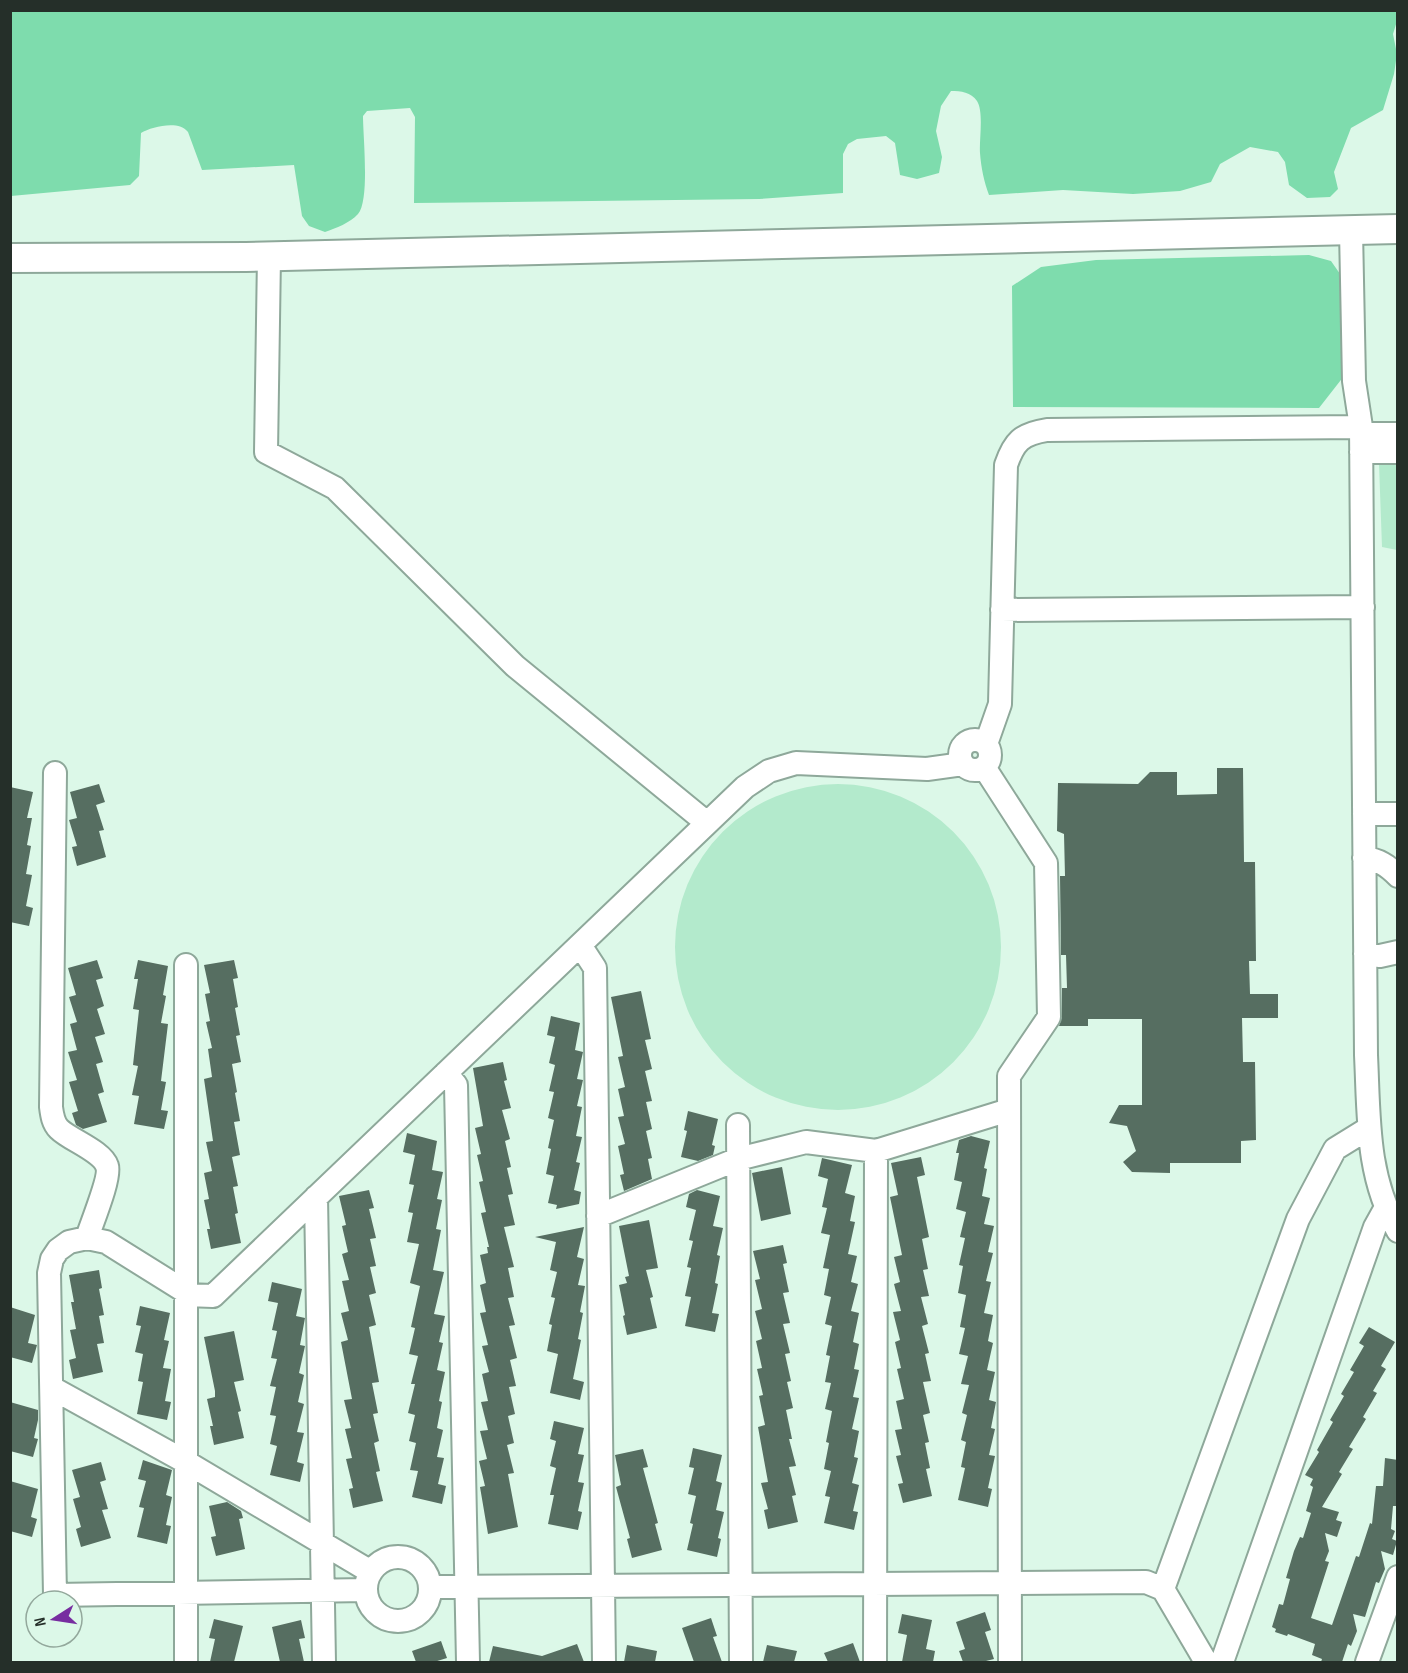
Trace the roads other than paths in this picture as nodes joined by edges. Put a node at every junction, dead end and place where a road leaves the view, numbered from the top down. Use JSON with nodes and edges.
{"nodes":[{"id":1,"x":1398,"y":229,"type":"edge"},
{"id":2,"x":1358,"y":230,"type":"junction"},
{"id":3,"x":269,"y":256,"type":"junction"},
{"id":4,"x":10,"y":258,"type":"edge"},
{"id":5,"x":1398,"y":434,"type":"edge"},
{"id":6,"x":1361,"y":438,"type":"junction"},
{"id":7,"x":1398,"y":452,"type":"edge"},
{"id":8,"x":1362,"y":607,"type":"junction"},
{"id":9,"x":1002,"y":610,"type":"junction"},
{"id":10,"x":974,"y":765,"type":"junction"},
{"id":11,"x":55,"y":773,"type":"dead end"},
{"id":12,"x":1364,"y":814,"type":"junction"},
{"id":13,"x":1398,"y":814,"type":"edge"},
{"id":14,"x":707,"y":823,"type":"junction"},
{"id":15,"x":1364,"y":858,"type":"junction"},
{"id":16,"x":1398,"y":876,"type":"edge"},
{"id":17,"x":579,"y":945,"type":"junction"},
{"id":18,"x":1398,"y":952,"type":"edge"},
{"id":19,"x":1365,"y":954,"type":"junction"},
{"id":20,"x":186,"y":965,"type":"dead end"},
{"id":21,"x":446,"y":1073,"type":"junction"},
{"id":22,"x":1010,"y":1110,"type":"junction"},
{"id":23,"x":738,"y":1125,"type":"dead end"},
{"id":24,"x":1369,"y":1128,"type":"junction"},
{"id":25,"x":876,"y":1151,"type":"junction"},
{"id":26,"x":738,"y":1159,"type":"junction"},
{"id":27,"x":316,"y":1197,"type":"junction"},
{"id":28,"x":1385,"y":1209,"type":"junction"},
{"id":29,"x":598,"y":1216,"type":"junction"},
{"id":30,"x":1398,"y":1230,"type":"edge"},
{"id":31,"x":87,"y":1238,"type":"junction"},
{"id":32,"x":186,"y":1293,"type":"junction"},
{"id":33,"x":52,"y":1388,"type":"junction"},
{"id":34,"x":186,"y":1462,"type":"junction"},
{"id":35,"x":322,"y":1545,"type":"junction"},
{"id":36,"x":1398,"y":1577,"type":"edge"},
{"id":37,"x":368,"y":1581,"type":"junction"},
{"id":38,"x":1010,"y":1582,"type":"junction"},
{"id":39,"x":875,"y":1584,"type":"junction"},
{"id":40,"x":740,"y":1585,"type":"junction"},
{"id":41,"x":604,"y":1586,"type":"junction"},
{"id":42,"x":430,"y":1587,"type":"junction"},
{"id":43,"x":467,"y":1587,"type":"junction"},
{"id":44,"x":1163,"y":1589,"type":"junction"},
{"id":45,"x":323,"y":1590,"type":"junction"},
{"id":46,"x":186,"y":1593,"type":"junction"},
{"id":47,"x":186,"y":1661,"type":"edge"},
{"id":48,"x":324,"y":1662,"type":"edge"},
{"id":49,"x":468,"y":1662,"type":"edge"},
{"id":50,"x":604,"y":1662,"type":"edge"},
{"id":51,"x":741,"y":1662,"type":"edge"},
{"id":52,"x":875,"y":1662,"type":"edge"},
{"id":53,"x":1010,"y":1662,"type":"edge"},
{"id":54,"x":1206,"y":1662,"type":"edge"},
{"id":55,"x":1222,"y":1662,"type":"edge"},
{"id":56,"x":1367,"y":1662,"type":"edge"}],
"edges":[{"from":1,"to":2,"type":"main road"},
{"from":2,"to":3,"type":"main road"},
{"from":2,"to":6,"type":"street"},
{"from":3,"to":4,"type":"main road"},
{"from":3,"to":14,"type":"street"},
{"from":5,"to":6,"type":"street"},
{"from":6,"to":7,"type":"street"},
{"from":6,"to":8,"type":"street"},
{"from":6,"to":9,"type":"street"},
{"from":8,"to":9,"type":"street"},
{"from":8,"to":12,"type":"street"},
{"from":9,"to":10,"type":"street"},
{"from":10,"to":14,"type":"street"},
{"from":10,"to":22,"type":"street"},
{"from":11,"to":31,"type":"street"},
{"from":12,"to":13,"type":"street"},
{"from":12,"to":15,"type":"street"},
{"from":14,"to":17,"type":"street"},
{"from":15,"to":16,"type":"street"},
{"from":15,"to":19,"type":"street"},
{"from":17,"to":21,"type":"street"},
{"from":17,"to":29,"type":"street"},
{"from":18,"to":19,"type":"street"},
{"from":19,"to":24,"type":"street"},
{"from":20,"to":32,"type":"street"},
{"from":21,"to":27,"type":"street"},
{"from":21,"to":43,"type":"street"},
{"from":22,"to":25,"type":"street"},
{"from":22,"to":38,"type":"street"},
{"from":23,"to":26,"type":"street"},
{"from":24,"to":28,"type":"street"},
{"from":24,"to":44,"type":"street"},
{"from":25,"to":26,"type":"street"},
{"from":25,"to":39,"type":"street"},
{"from":26,"to":29,"type":"street"},
{"from":26,"to":40,"type":"street"},
{"from":27,"to":32,"type":"street"},
{"from":27,"to":35,"type":"street"},
{"from":28,"to":30,"type":"street"},
{"from":28,"to":55,"type":"street"},
{"from":29,"to":41,"type":"street"},
{"from":31,"to":32,"type":"street"},
{"from":31,"to":33,"type":"street"},
{"from":32,"to":34,"type":"street"},
{"from":33,"to":34,"type":"street"},
{"from":33,"to":46,"type":"street"},
{"from":34,"to":35,"type":"street"},
{"from":34,"to":46,"type":"street"},
{"from":35,"to":37,"type":"street"},
{"from":35,"to":45,"type":"street"},
{"from":36,"to":56,"type":"street"},
{"from":37,"to":42,"type":"street"},
{"from":37,"to":42,"type":"street"},
{"from":37,"to":45,"type":"street"},
{"from":38,"to":39,"type":"street"},
{"from":38,"to":44,"type":"street"},
{"from":38,"to":53,"type":"street"},
{"from":39,"to":40,"type":"street"},
{"from":39,"to":52,"type":"street"},
{"from":40,"to":41,"type":"street"},
{"from":40,"to":51,"type":"street"},
{"from":41,"to":43,"type":"street"},
{"from":41,"to":50,"type":"street"},
{"from":42,"to":43,"type":"street"},
{"from":43,"to":49,"type":"street"},
{"from":44,"to":54,"type":"street"},
{"from":45,"to":46,"type":"street"},
{"from":45,"to":48,"type":"street"},
{"from":46,"to":47,"type":"street"}]}
